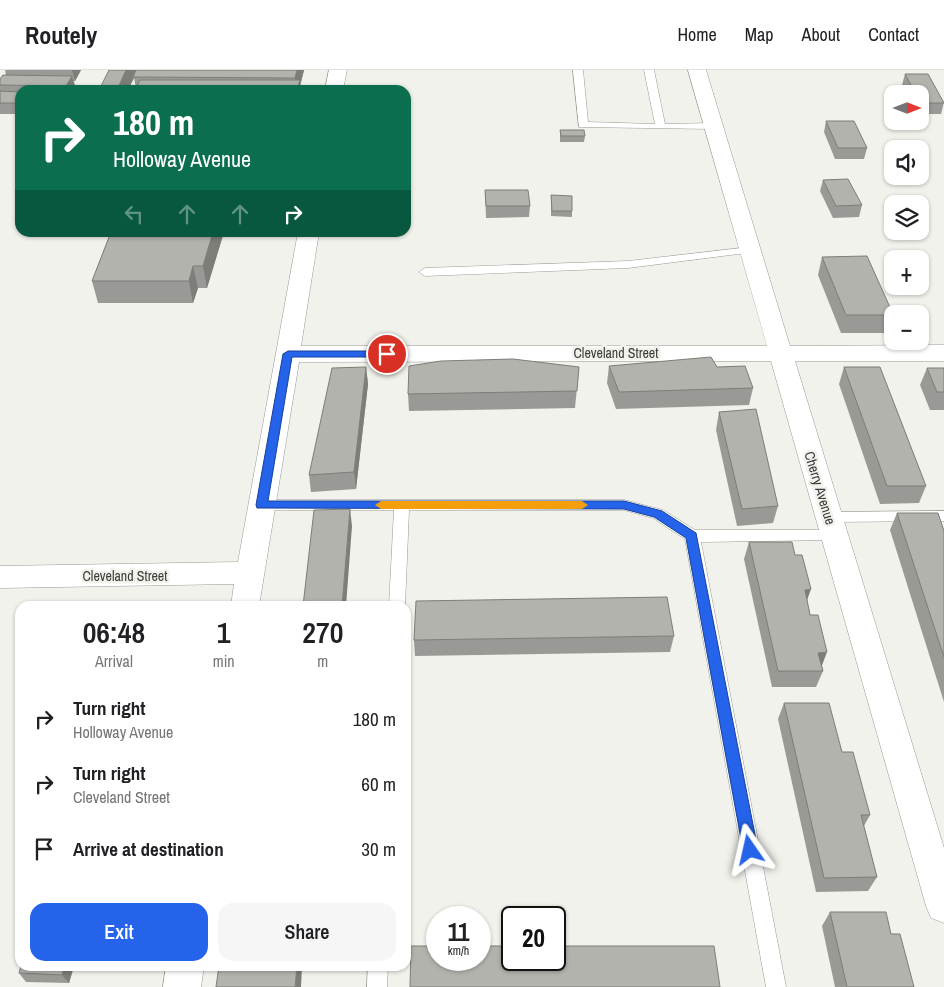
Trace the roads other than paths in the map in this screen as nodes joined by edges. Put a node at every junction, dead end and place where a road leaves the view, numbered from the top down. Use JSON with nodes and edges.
{"nodes":[{"id":1,"x":338,"y":70,"type":"edge"},
{"id":2,"x":578,"y":70,"type":"edge"},
{"id":3,"x":649,"y":70,"type":"edge"},
{"id":4,"x":697,"y":70,"type":"edge"},
{"id":5,"x":335,"y":85,"type":"edge"},
{"id":6,"x":713,"y":126,"type":"junction"},
{"id":7,"x":661,"y":127,"type":"junction"},
{"id":8,"x":308,"y":237,"type":"edge"},
{"id":9,"x":750,"y":250,"type":"junction"},
{"id":10,"x":425,"y":272,"type":"dead end"},
{"id":11,"x":944,"y":353,"type":"edge"},
{"id":12,"x":288,"y":354,"type":"junction"},
{"id":13,"x":781,"y":354,"type":"junction"},
{"id":14,"x":261,"y":505,"type":"junction"},
{"id":15,"x":402,"y":505,"type":"junction"},
{"id":16,"x":944,"y":516,"type":"edge"},
{"id":17,"x":831,"y":526,"type":"junction"},
{"id":18,"x":692,"y":536,"type":"junction"},
{"id":19,"x":249,"y":573,"type":"junction"},
{"id":20,"x":0,"y":576,"type":"edge"},
{"id":21,"x":246,"y":601,"type":"edge"},
{"id":22,"x":397,"y":601,"type":"edge"},
{"id":23,"x":944,"y":906,"type":"edge"},
{"id":24,"x":184,"y":971,"type":"edge"},
{"id":25,"x":378,"y":971,"type":"edge"},
{"id":26,"x":182,"y":987,"type":"edge"},
{"id":27,"x":377,"y":987,"type":"edge"},
{"id":28,"x":776,"y":987,"type":"edge"}],
"edges":[{"from":1,"to":5,"type":"street"},
{"from":2,"to":7,"type":"lane"},
{"from":3,"to":7,"type":"lane"},
{"from":4,"to":6,"type":"street","name":"Cherry Avenue"},
{"from":6,"to":7,"type":"lane"},
{"from":6,"to":9,"type":"street","name":"Cherry Avenue"},
{"from":8,"to":12,"type":"street"},
{"from":9,"to":10,"type":"lane"},
{"from":9,"to":13,"type":"street","name":"Cherry Avenue"},
{"from":11,"to":13,"type":"street","name":"Cleveland Street"},
{"from":12,"to":13,"type":"street","name":"Cleveland Street"},
{"from":12,"to":14,"type":"street"},
{"from":13,"to":17,"type":"street","name":"Cherry Avenue"},
{"from":14,"to":15,"type":"lane"},
{"from":14,"to":19,"type":"street"},
{"from":15,"to":18,"type":"lane"},
{"from":15,"to":22,"type":"lane"},
{"from":16,"to":17,"type":"lane"},
{"from":17,"to":18,"type":"lane"},
{"from":17,"to":23,"type":"street","name":"Cherry Avenue"},
{"from":18,"to":28,"type":"lane"},
{"from":19,"to":20,"type":"street","name":"Cleveland Street"},
{"from":19,"to":21,"type":"street"},
{"from":24,"to":26,"type":"street"},
{"from":25,"to":27,"type":"lane"}]}
